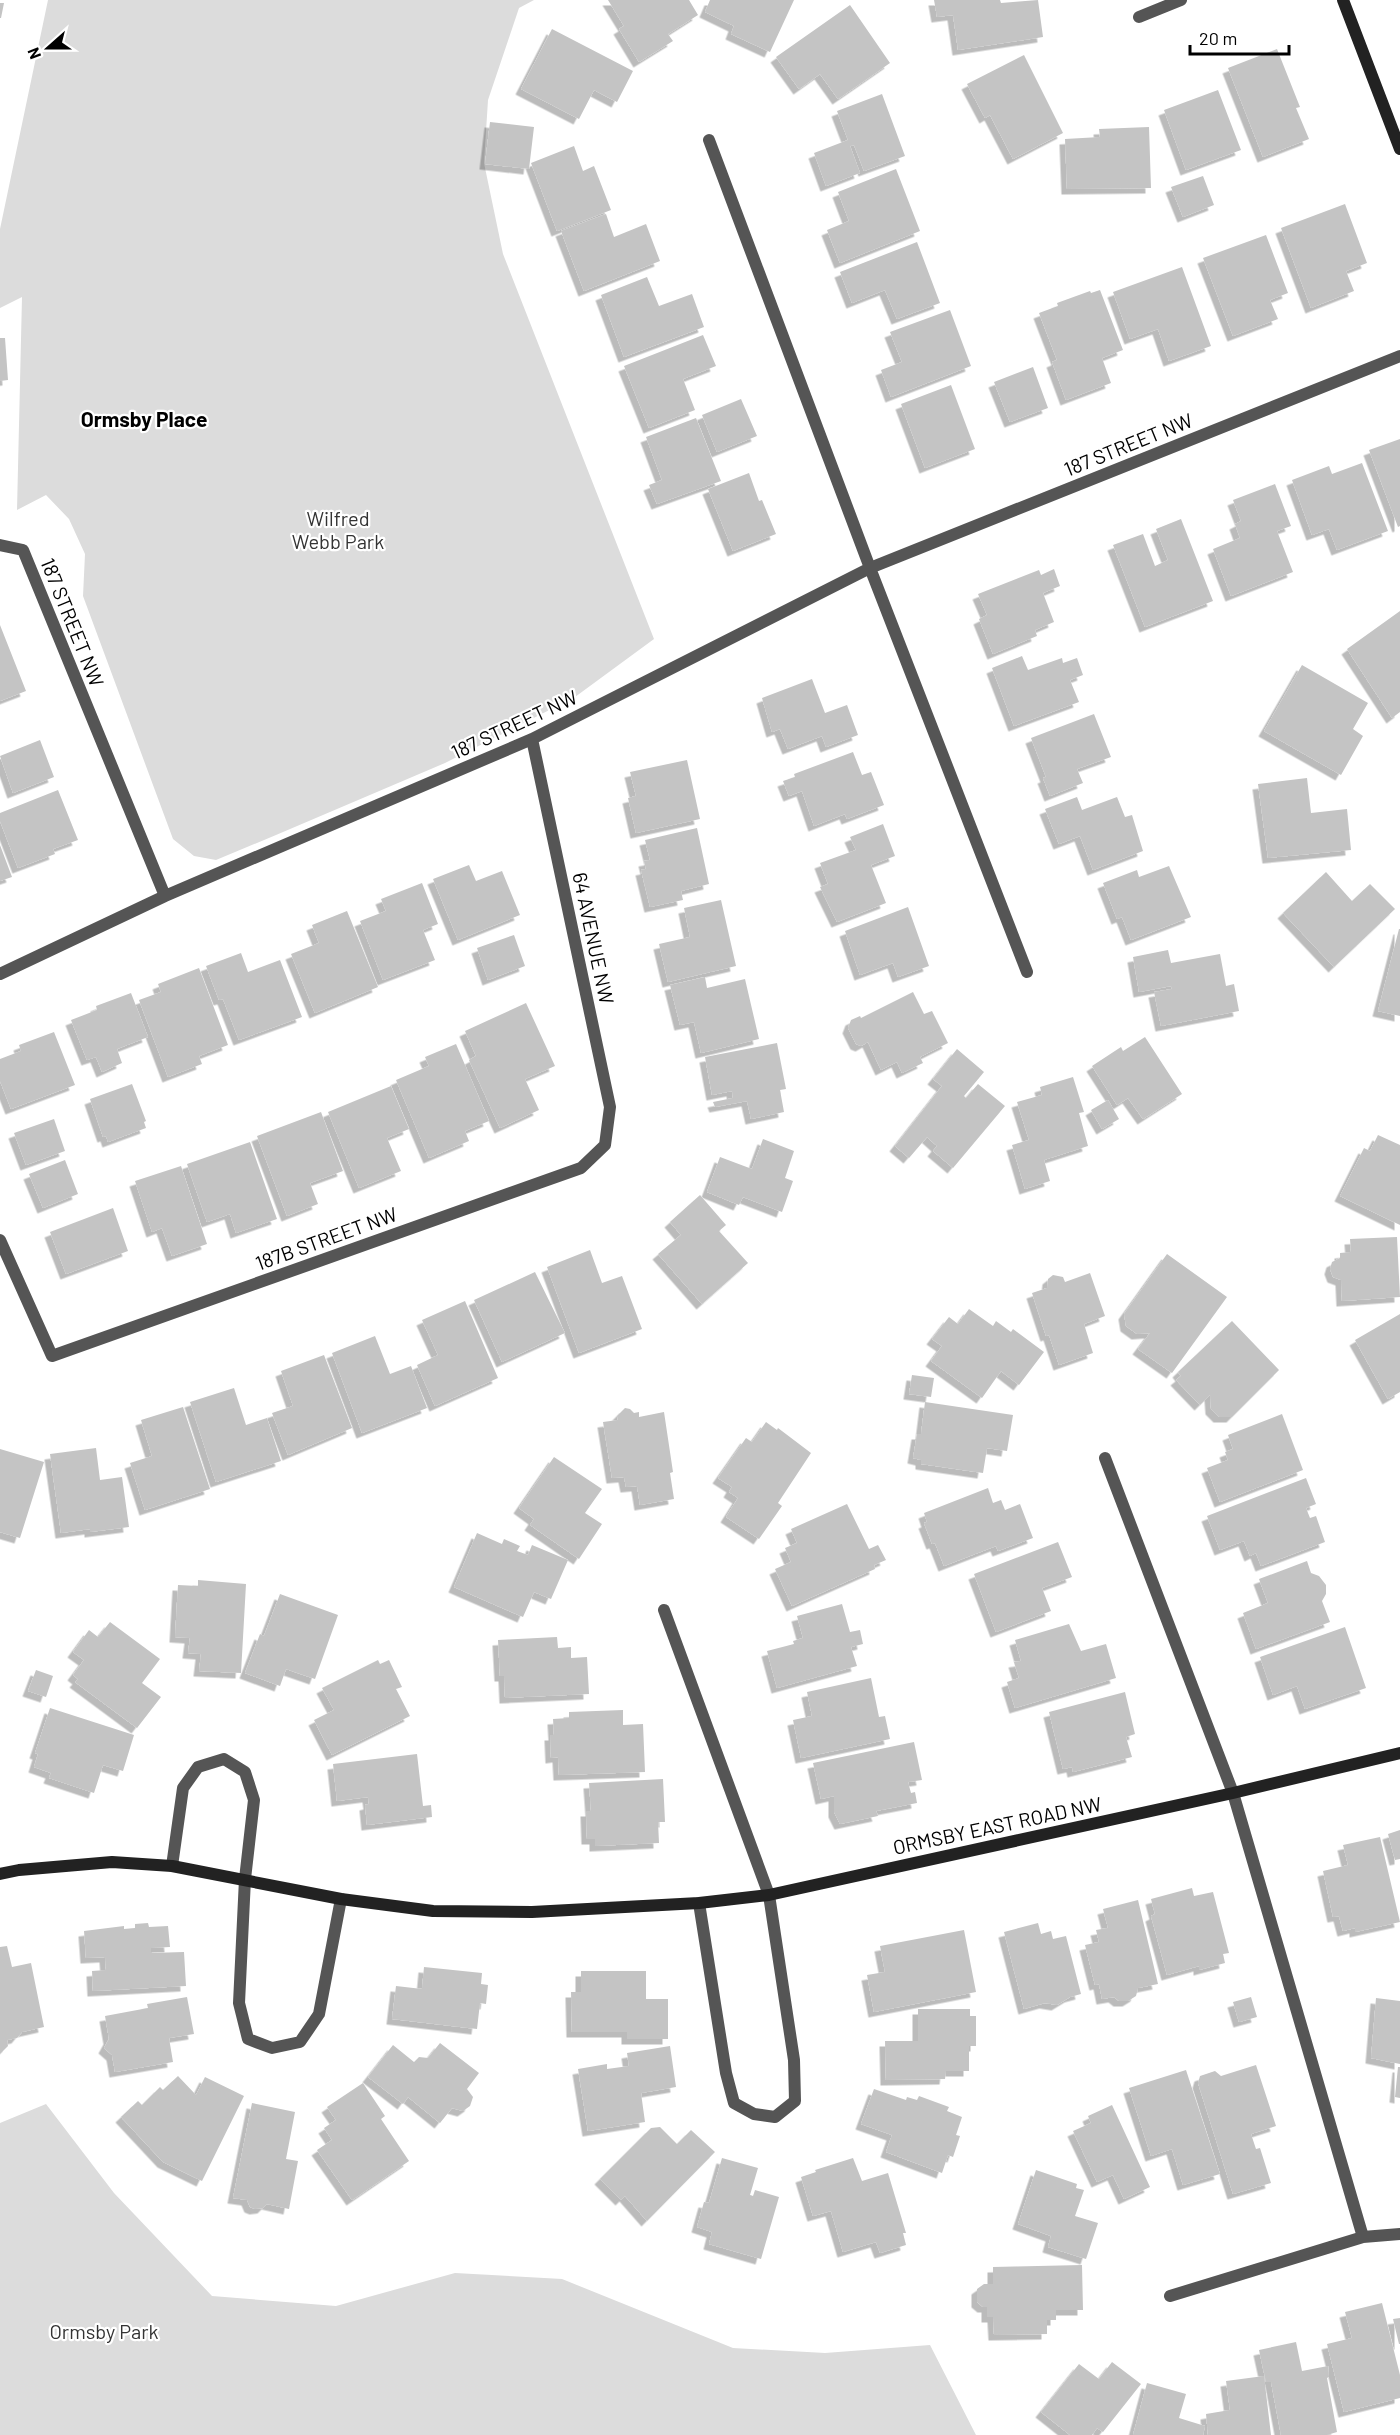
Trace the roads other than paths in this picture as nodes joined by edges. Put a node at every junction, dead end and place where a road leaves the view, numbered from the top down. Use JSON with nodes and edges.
{"nodes":[{"id":1,"x":1181,"y":0,"type":"edge"},
{"id":2,"x":1343,"y":0,"type":"edge"},
{"id":3,"x":1139,"y":17,"type":"dead end"},
{"id":4,"x":709,"y":140,"type":"dead end"},
{"id":5,"x":1400,"y":149,"type":"edge"},
{"id":6,"x":1400,"y":356,"type":"edge"},
{"id":7,"x":0,"y":545,"type":"edge"},
{"id":8,"x":870,"y":568,"type":"junction"},
{"id":9,"x":532,"y":740,"type":"junction"},
{"id":10,"x":165,"y":896,"type":"junction"},
{"id":11,"x":1027,"y":972,"type":"dead end"},
{"id":12,"x":0,"y":974,"type":"edge"},
{"id":13,"x":605,"y":1145,"type":"joint"},
{"id":14,"x":0,"y":1240,"type":"edge"},
{"id":15,"x":1105,"y":1458,"type":"dead end"},
{"id":16,"x":664,"y":1610,"type":"dead end"},
{"id":17,"x":1400,"y":1753,"type":"edge"},
{"id":18,"x":1233,"y":1793,"type":"junction"},
{"id":19,"x":172,"y":1866,"type":"junction"},
{"id":20,"x":0,"y":1874,"type":"edge"},
{"id":21,"x":245,"y":1879,"type":"junction"},
{"id":22,"x":768,"y":1895,"type":"junction"},
{"id":23,"x":341,"y":1899,"type":"junction"},
{"id":24,"x":699,"y":1903,"type":"junction"},
{"id":25,"x":1400,"y":2234,"type":"edge"},
{"id":26,"x":1363,"y":2237,"type":"junction"},
{"id":27,"x":1170,"y":2296,"type":"dead end"}],
"edges":[{"from":1,"to":3,"type":"street"},
{"from":2,"to":5,"type":"street"},
{"from":4,"to":8,"type":"street"},
{"from":6,"to":8,"type":"street","name":"187 STREET NW"},
{"from":7,"to":10,"type":"street","name":"187 STREET NW"},
{"from":8,"to":9,"type":"street","name":"187 STREET NW"},
{"from":8,"to":11,"type":"street"},
{"from":9,"to":10,"type":"street","name":"187 STREET NW"},
{"from":9,"to":13,"type":"street","name":"64 AVENUE NW"},
{"from":10,"to":12,"type":"street","name":"187 STREET NW"},
{"from":13,"to":14,"type":"street","name":"187B STREET NW"},
{"from":15,"to":18,"type":"street"},
{"from":16,"to":22,"type":"street"},
{"from":17,"to":18,"type":"street","name":"ORMSBY EAST ROAD NW"},
{"from":18,"to":22,"type":"street","name":"ORMSBY EAST ROAD NW"},
{"from":18,"to":26,"type":"street"},
{"from":19,"to":20,"type":"street","name":"ORMSBY EAST ROAD NW"},
{"from":19,"to":21,"type":"street","name":"ORMSBY EAST ROAD NW"},
{"from":19,"to":21,"type":"street"},
{"from":21,"to":23,"type":"street","name":"ORMSBY EAST ROAD NW"},
{"from":21,"to":23,"type":"street"},
{"from":22,"to":24,"type":"street","name":"ORMSBY EAST ROAD NW"},
{"from":22,"to":24,"type":"street"},
{"from":23,"to":24,"type":"street","name":"ORMSBY EAST ROAD NW"},
{"from":25,"to":26,"type":"street"},
{"from":26,"to":27,"type":"street"}]}
